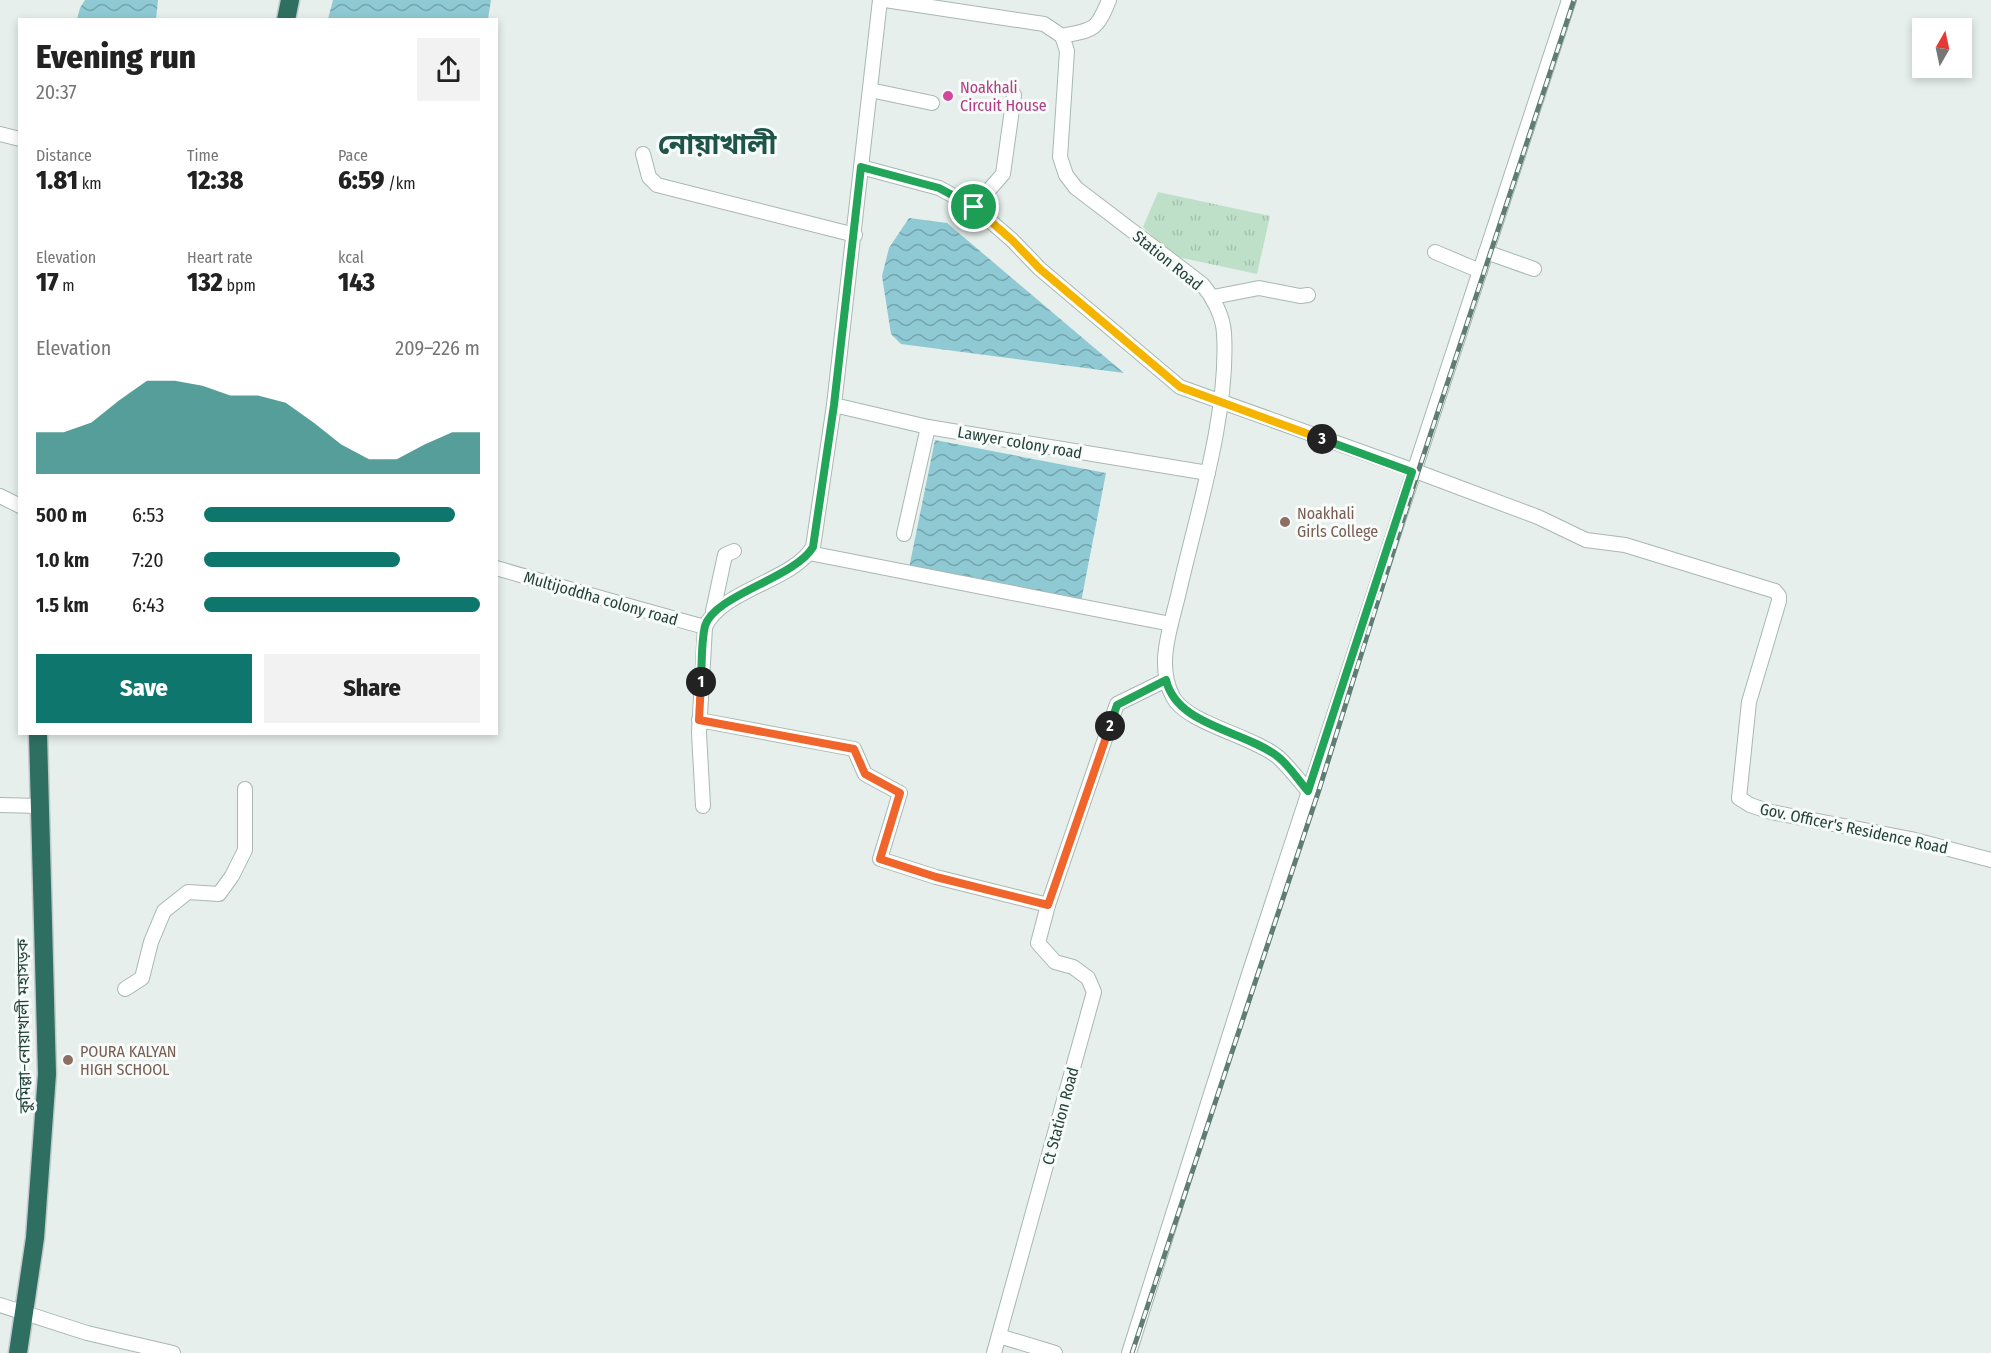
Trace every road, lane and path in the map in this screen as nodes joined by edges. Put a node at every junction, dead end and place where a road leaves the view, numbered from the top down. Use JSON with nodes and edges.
{"nodes":[{"id":1,"x":290,"y":0,"type":"edge"},
{"id":2,"x":880,"y":0,"type":"edge"},
{"id":3,"x":885,"y":0,"type":"edge"},
{"id":4,"x":1109,"y":0,"type":"edge"},
{"id":5,"x":1569,"y":0,"type":"edge"},
{"id":6,"x":952,"y":5,"type":"edge"},
{"id":7,"x":286,"y":18,"type":"edge"},
{"id":8,"x":1062,"y":36,"type":"junction"},
{"id":9,"x":870,"y":90,"type":"junction"},
{"id":10,"x":1014,"y":95,"type":"dead end"},
{"id":11,"x":932,"y":103,"type":"dead end"},
{"id":12,"x":0,"y":134,"type":"edge"},
{"id":13,"x":18,"y":138,"type":"edge"},
{"id":14,"x":643,"y":154,"type":"dead end"},
{"id":15,"x":861,"y":167,"type":"junction"},
{"id":16,"x":974,"y":207,"type":"junction"},
{"id":17,"x":855,"y":235,"type":"junction"},
{"id":18,"x":1434,"y":252,"type":"dead end"},
{"id":19,"x":1486,"y":252,"type":"junction"},
{"id":20,"x":1534,"y":269,"type":"dead end"},
{"id":21,"x":1480,"y":271,"type":"junction"},
{"id":22,"x":1308,"y":295,"type":"dead end"},
{"id":23,"x":1213,"y":297,"type":"junction"},
{"id":24,"x":1221,"y":401,"type":"junction"},
{"id":25,"x":834,"y":405,"type":"junction"},
{"id":26,"x":928,"y":426,"type":"junction"},
{"id":27,"x":1412,"y":472,"type":"junction"},
{"id":28,"x":1208,"y":473,"type":"junction"},
{"id":29,"x":0,"y":496,"type":"edge"},
{"id":30,"x":18,"y":505,"type":"edge"},
{"id":31,"x":904,"y":534,"type":"dead end"},
{"id":32,"x":734,"y":551,"type":"dead end"},
{"id":33,"x":809,"y":553,"type":"junction"},
{"id":34,"x":498,"y":569,"type":"edge"},
{"id":35,"x":713,"y":611,"type":"junction"},
{"id":36,"x":700,"y":623,"type":"junction"},
{"id":37,"x":1172,"y":624,"type":"junction"},
{"id":38,"x":1166,"y":680,"type":"junction"},
{"id":39,"x":699,"y":720,"type":"junction"},
{"id":40,"x":38,"y":735,"type":"edge"},
{"id":41,"x":245,"y":789,"type":"dead end"},
{"id":42,"x":1308,"y":791,"type":"junction"},
{"id":43,"x":0,"y":805,"type":"edge"},
{"id":44,"x":40,"y":806,"type":"junction"},
{"id":45,"x":703,"y":806,"type":"dead end"},
{"id":46,"x":1991,"y":860,"type":"edge"},
{"id":47,"x":1048,"y":905,"type":"junction"},
{"id":48,"x":125,"y":989,"type":"dead end"},
{"id":49,"x":0,"y":1305,"type":"edge"},
{"id":50,"x":23,"y":1311,"type":"junction"},
{"id":51,"x":999,"y":1336,"type":"junction"},
{"id":52,"x":18,"y":1353,"type":"edge"},
{"id":53,"x":173,"y":1353,"type":"edge"},
{"id":54,"x":994,"y":1353,"type":"edge"},
{"id":55,"x":1055,"y":1353,"type":"edge"},
{"id":56,"x":1129,"y":1353,"type":"edge"}],
"edges":[{"from":1,"to":7,"type":"highway"},
{"from":2,"to":9,"type":"street"},
{"from":3,"to":6,"type":"street"},
{"from":4,"to":8,"type":"street"},
{"from":5,"to":19,"type":"street"},
{"from":6,"to":8,"type":"street"},
{"from":8,"to":23,"type":"street","name":"Station Road"},
{"from":9,"to":11,"type":"street"},
{"from":9,"to":15,"type":"street"},
{"from":10,"to":16,"type":"street"},
{"from":12,"to":13,"type":"street"},
{"from":14,"to":17,"type":"street"},
{"from":15,"to":16,"type":"street","name":"Gov. Officer's Residence Road"},
{"from":15,"to":17,"type":"street"},
{"from":16,"to":24,"type":"street","name":"Gov. Officer's Residence Road"},
{"from":17,"to":25,"type":"street"},
{"from":18,"to":21,"type":"street"},
{"from":19,"to":20,"type":"street"},
{"from":19,"to":21,"type":"street"},
{"from":21,"to":27,"type":"street"},
{"from":22,"to":23,"type":"street"},
{"from":23,"to":24,"type":"street","name":"Station Road"},
{"from":24,"to":27,"type":"street","name":"Gov. Officer's Residence Road"},
{"from":24,"to":28,"type":"street","name":"Station Road"},
{"from":25,"to":26,"type":"street","name":"Lawyer colony road"},
{"from":25,"to":33,"type":"street"},
{"from":26,"to":28,"type":"street","name":"Lawyer colony road"},
{"from":26,"to":31,"type":"street"},
{"from":27,"to":42,"type":"street"},
{"from":27,"to":46,"type":"street","name":"Gov. Officer's Residence Road"},
{"from":28,"to":37,"type":"street","name":"Station Road"},
{"from":29,"to":30,"type":"street"},
{"from":32,"to":35,"type":"street"},
{"from":33,"to":35,"type":"street"},
{"from":33,"to":37,"type":"street"},
{"from":34,"to":36,"type":"street","name":"Multijoddha colony road"},
{"from":35,"to":36,"type":"street"},
{"from":36,"to":39,"type":"street"},
{"from":37,"to":38,"type":"street","name":"Station Road"},
{"from":38,"to":42,"type":"street","name":"Station Road"},
{"from":38,"to":47,"type":"street"},
{"from":39,"to":45,"type":"street"},
{"from":39,"to":47,"type":"street"},
{"from":40,"to":44,"type":"highway","name":"কুমিল্লা–নোয়াখালী মহাসড়ক"},
{"from":41,"to":48,"type":"street"},
{"from":42,"to":56,"type":"street"},
{"from":43,"to":44,"type":"street"},
{"from":44,"to":50,"type":"highway","name":"কুমিল্লা–নোয়াখালী মহাসড়ক"},
{"from":47,"to":51,"type":"street","name":"Ct Station Road"},
{"from":49,"to":50,"type":"street"},
{"from":50,"to":52,"type":"highway","name":"কুমিল্লা–নোয়াখালী মহাসড়ক"},
{"from":50,"to":53,"type":"street"},
{"from":51,"to":54,"type":"street","name":"Ct Station Road"},
{"from":51,"to":55,"type":"street"}]}
